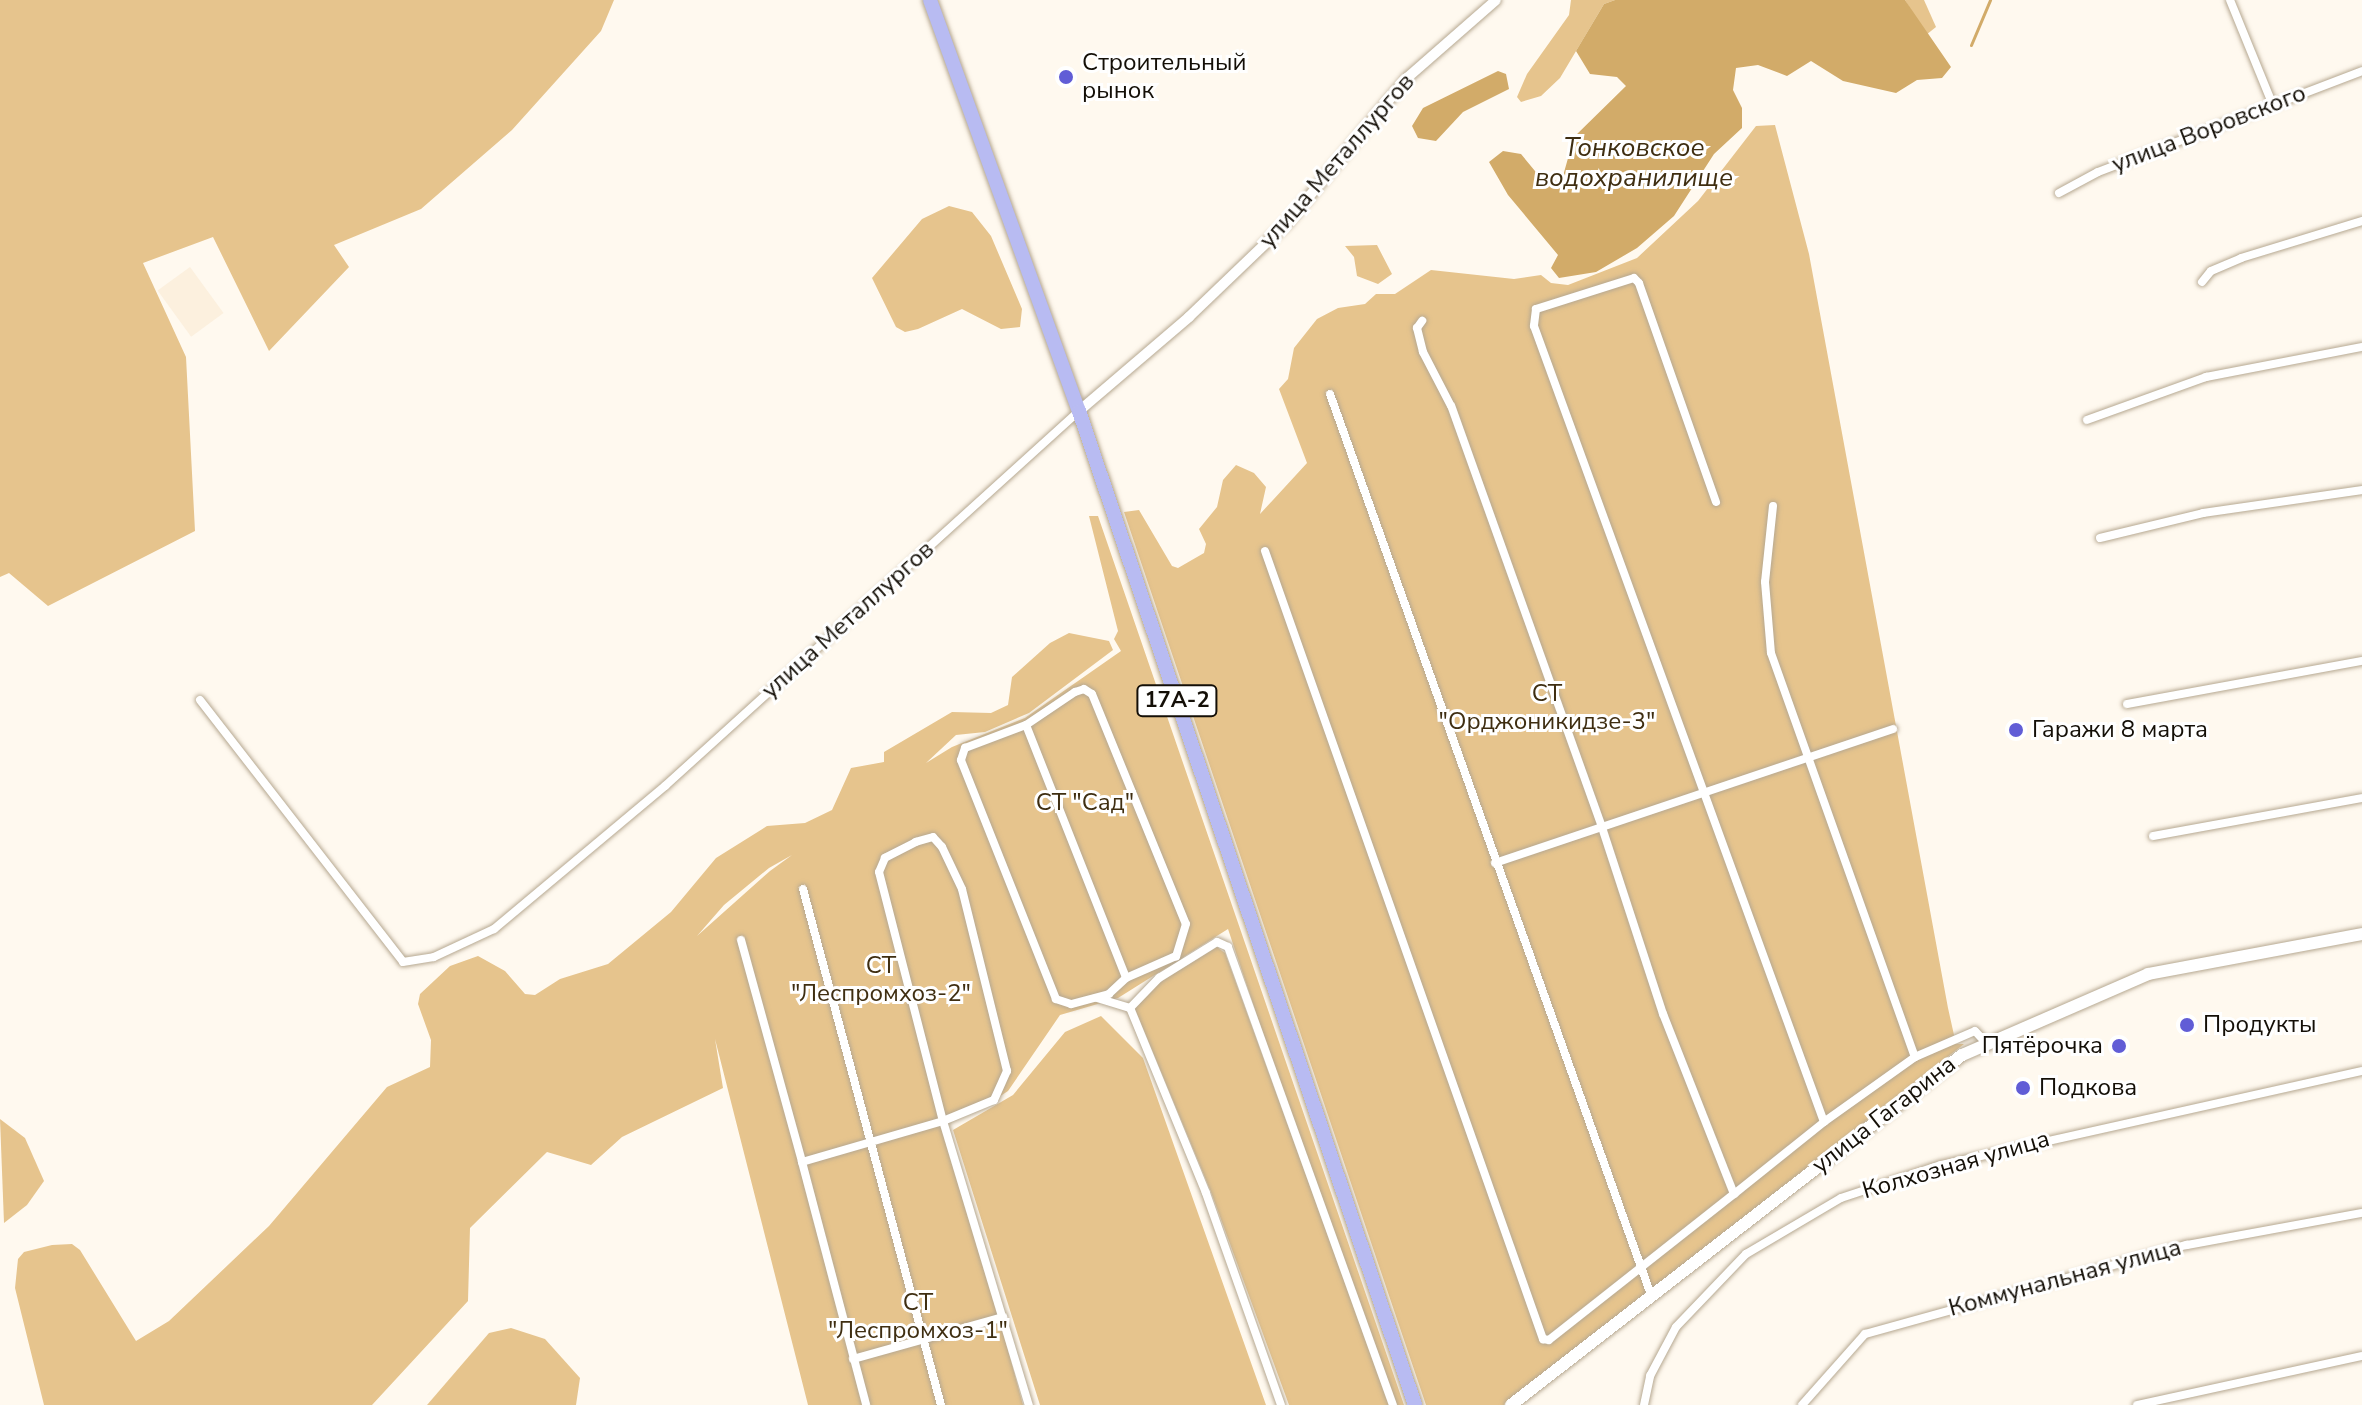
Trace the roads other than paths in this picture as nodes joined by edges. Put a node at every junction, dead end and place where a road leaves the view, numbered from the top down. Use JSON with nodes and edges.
{"nodes":[{"id":1,"x":930,"y":0,"type":"edge"},
{"id":2,"x":1496,"y":0,"type":"edge"},
{"id":3,"x":2230,"y":0,"type":"edge"},
{"id":4,"x":2362,"y":71,"type":"edge"},
{"id":5,"x":2272,"y":103,"type":"junction"},
{"id":6,"x":2059,"y":193,"type":"dead end"},
{"id":7,"x":2362,"y":221,"type":"edge"},
{"id":8,"x":2202,"y":282,"type":"dead end"},
{"id":9,"x":1422,"y":321,"type":"dead end"},
{"id":10,"x":2362,"y":347,"type":"edge"},
{"id":11,"x":1330,"y":394,"type":"dead end"},
{"id":12,"x":1079,"y":411,"type":"junction"},
{"id":13,"x":2087,"y":420,"type":"dead end"},
{"id":14,"x":2362,"y":490,"type":"edge"},
{"id":15,"x":1716,"y":502,"type":"dead end"},
{"id":16,"x":1773,"y":506,"type":"dead end"},
{"id":17,"x":2100,"y":538,"type":"dead end"},
{"id":18,"x":1265,"y":551,"type":"dead end"},
{"id":19,"x":2362,"y":661,"type":"edge"},
{"id":20,"x":200,"y":700,"type":"dead end"},
{"id":21,"x":2127,"y":704,"type":"dead end"},
{"id":22,"x":1026,"y":725,"type":"junction"},
{"id":23,"x":1893,"y":729,"type":"dead end"},
{"id":24,"x":1807,"y":758,"type":"junction"},
{"id":25,"x":1704,"y":792,"type":"junction"},
{"id":26,"x":2362,"y":798,"type":"edge"},
{"id":27,"x":1602,"y":827,"type":"junction"},
{"id":28,"x":2153,"y":836,"type":"dead end"},
{"id":29,"x":1495,"y":863,"type":"junction"},
{"id":30,"x":803,"y":889,"type":"dead end"},
{"id":31,"x":2362,"y":934,"type":"edge"},
{"id":32,"x":741,"y":940,"type":"dead end"},
{"id":33,"x":1126,"y":978,"type":"junction"},
{"id":34,"x":1097,"y":998,"type":"junction"},
{"id":35,"x":1130,"y":1008,"type":"junction"},
{"id":36,"x":1987,"y":1044,"type":"junction"},
{"id":37,"x":1915,"y":1057,"type":"junction"},
{"id":38,"x":2362,"y":1071,"type":"edge"},
{"id":39,"x":943,"y":1121,"type":"junction"},
{"id":40,"x":1824,"y":1122,"type":"junction"},
{"id":41,"x":873,"y":1141,"type":"junction"},
{"id":42,"x":802,"y":1162,"type":"junction"},
{"id":43,"x":1734,"y":1194,"type":"junction"},
{"id":44,"x":2362,"y":1213,"type":"edge"},
{"id":45,"x":1640,"y":1269,"type":"junction"},
{"id":46,"x":1651,"y":1295,"type":"junction"},
{"id":47,"x":1003,"y":1317,"type":"junction"},
{"id":48,"x":924,"y":1339,"type":"junction"},
{"id":49,"x":2362,"y":1356,"type":"edge"},
{"id":50,"x":853,"y":1359,"type":"junction"},
{"id":51,"x":866,"y":1405,"type":"edge"},
{"id":52,"x":941,"y":1405,"type":"edge"},
{"id":53,"x":1029,"y":1405,"type":"edge"},
{"id":54,"x":1281,"y":1405,"type":"edge"},
{"id":55,"x":1393,"y":1405,"type":"edge"},
{"id":56,"x":1415,"y":1405,"type":"edge"},
{"id":57,"x":1511,"y":1405,"type":"edge"},
{"id":58,"x":1644,"y":1405,"type":"edge"},
{"id":59,"x":1802,"y":1405,"type":"edge"},
{"id":60,"x":2137,"y":1405,"type":"edge"}],
"edges":[{"from":1,"to":12,"type":"main road","number":"17А-2"},
{"from":2,"to":12,"type":"street","name":"улица Металлургов"},
{"from":3,"to":5,"type":"street"},
{"from":4,"to":5,"type":"street","name":"улица Воровского"},
{"from":5,"to":6,"type":"street","name":"улица Воровского"},
{"from":7,"to":8,"type":"street"},
{"from":9,"to":27,"type":"street"},
{"from":10,"to":13,"type":"street"},
{"from":11,"to":29,"type":"street"},
{"from":12,"to":20,"type":"street","name":"улица Металлургов"},
{"from":12,"to":56,"type":"main road","number":"17А-2"},
{"from":14,"to":17,"type":"street"},
{"from":15,"to":25,"type":"street"},
{"from":16,"to":24,"type":"street"},
{"from":18,"to":45,"type":"street"},
{"from":19,"to":21,"type":"street"},
{"from":22,"to":33,"type":"street"},
{"from":22,"to":33,"type":"street"},
{"from":22,"to":34,"type":"street"},
{"from":23,"to":24,"type":"street"},
{"from":24,"to":25,"type":"street"},
{"from":24,"to":37,"type":"street"},
{"from":25,"to":27,"type":"street"},
{"from":25,"to":40,"type":"street"},
{"from":26,"to":28,"type":"street"},
{"from":27,"to":29,"type":"street"},
{"from":27,"to":43,"type":"street"},
{"from":29,"to":45,"type":"street"},
{"from":30,"to":41,"type":"street"},
{"from":31,"to":36,"type":"main road","name":"улица Гагарина"},
{"from":32,"to":42,"type":"street"},
{"from":33,"to":34,"type":"street"},
{"from":34,"to":35,"type":"street"},
{"from":35,"to":54,"type":"street"},
{"from":35,"to":55,"type":"street"},
{"from":36,"to":37,"type":"street"},
{"from":36,"to":46,"type":"main road","name":"улица Гагарина"},
{"from":37,"to":40,"type":"street"},
{"from":38,"to":58,"type":"street","name":"Колхозная улица"},
{"from":39,"to":39,"type":"street"},
{"from":39,"to":41,"type":"street"},
{"from":39,"to":47,"type":"street"},
{"from":40,"to":43,"type":"street"},
{"from":41,"to":42,"type":"street"},
{"from":41,"to":48,"type":"street"},
{"from":42,"to":50,"type":"street"},
{"from":43,"to":45,"type":"street"},
{"from":44,"to":59,"type":"street","name":"Коммунальная улица"},
{"from":45,"to":46,"type":"street"},
{"from":46,"to":57,"type":"main road","name":"улица Гагарина"},
{"from":47,"to":48,"type":"street"},
{"from":47,"to":53,"type":"street"},
{"from":48,"to":50,"type":"street"},
{"from":48,"to":52,"type":"street"},
{"from":49,"to":60,"type":"street"},
{"from":50,"to":51,"type":"street"}]}
